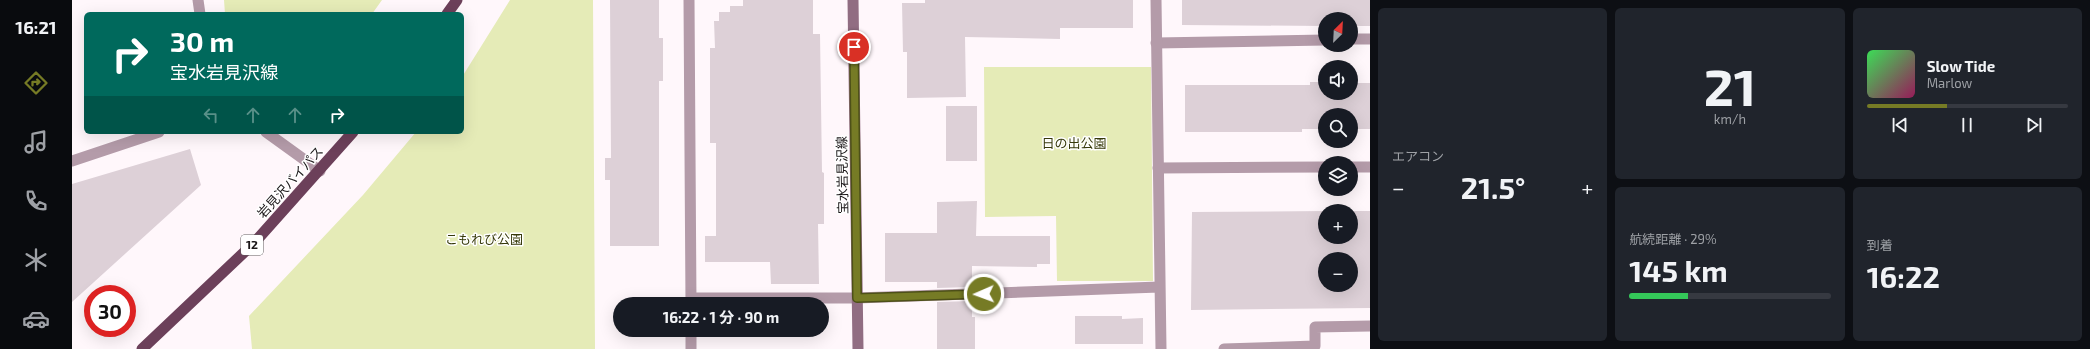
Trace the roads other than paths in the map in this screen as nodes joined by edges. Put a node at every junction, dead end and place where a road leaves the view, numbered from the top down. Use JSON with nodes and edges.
{"nodes":[{"id":1,"x":198,"y":0,"type":"edge"},
{"id":2,"x":457,"y":0,"type":"edge"},
{"id":3,"x":690,"y":0,"type":"edge"},
{"id":4,"x":853,"y":0,"type":"edge"},
{"id":5,"x":1156,"y":0,"type":"edge"},
{"id":6,"x":200,"y":12,"type":"edge"},
{"id":7,"x":448,"y":12,"type":"edge"},
{"id":8,"x":1370,"y":39,"type":"edge"},
{"id":9,"x":1318,"y":40,"type":"edge"},
{"id":10,"x":1358,"y":40,"type":"edge"},
{"id":11,"x":1156,"y":43,"type":"junction"},
{"id":12,"x":154,"y":134,"type":"edge"},
{"id":13,"x":269,"y":134,"type":"edge"},
{"id":14,"x":351,"y":134,"type":"edge"},
{"id":15,"x":72,"y":161,"type":"edge"},
{"id":16,"x":1318,"y":167,"type":"edge"},
{"id":17,"x":1358,"y":167,"type":"edge"},
{"id":18,"x":1370,"y":167,"type":"edge"},
{"id":19,"x":1158,"y":168,"type":"junction"},
{"id":20,"x":320,"y":171,"type":"junction"},
{"id":21,"x":1159,"y":287,"type":"junction"},
{"id":22,"x":690,"y":297,"type":"edge"},
{"id":23,"x":857,"y":298,"type":"junction"},
{"id":24,"x":829,"y":299,"type":"edge"},
{"id":25,"x":1370,"y":326,"type":"edge"},
{"id":26,"x":691,"y":337,"type":"edge"},
{"id":27,"x":142,"y":349,"type":"edge"},
{"id":28,"x":691,"y":349,"type":"edge"},
{"id":29,"x":858,"y":349,"type":"edge"},
{"id":30,"x":1161,"y":349,"type":"edge"},
{"id":31,"x":1224,"y":349,"type":"edge"}],
"edges":[{"from":1,"to":6,"type":"street"},
{"from":2,"to":7,"type":"highway"},
{"from":3,"to":22,"type":"street"},
{"from":4,"to":23,"type":"main road","name":"宝水岩見沢線"},
{"from":5,"to":11,"type":"street"},
{"from":8,"to":10,"type":"street"},
{"from":9,"to":11,"type":"street"},
{"from":11,"to":19,"type":"street"},
{"from":12,"to":15,"type":"street"},
{"from":13,"to":20,"type":"street"},
{"from":14,"to":20,"type":"highway","name":"岩見沢バイパス","number":"12"},
{"from":16,"to":19,"type":"street"},
{"from":17,"to":18,"type":"street"},
{"from":19,"to":21,"type":"street"},
{"from":20,"to":27,"type":"highway","name":"岩見沢バイパス","number":"12"},
{"from":21,"to":23,"type":"street"},
{"from":21,"to":30,"type":"street"},
{"from":23,"to":24,"type":"street"},
{"from":23,"to":29,"type":"main road","name":"宝水岩見沢線"},
{"from":25,"to":31,"type":"street"},
{"from":26,"to":28,"type":"street"}]}
